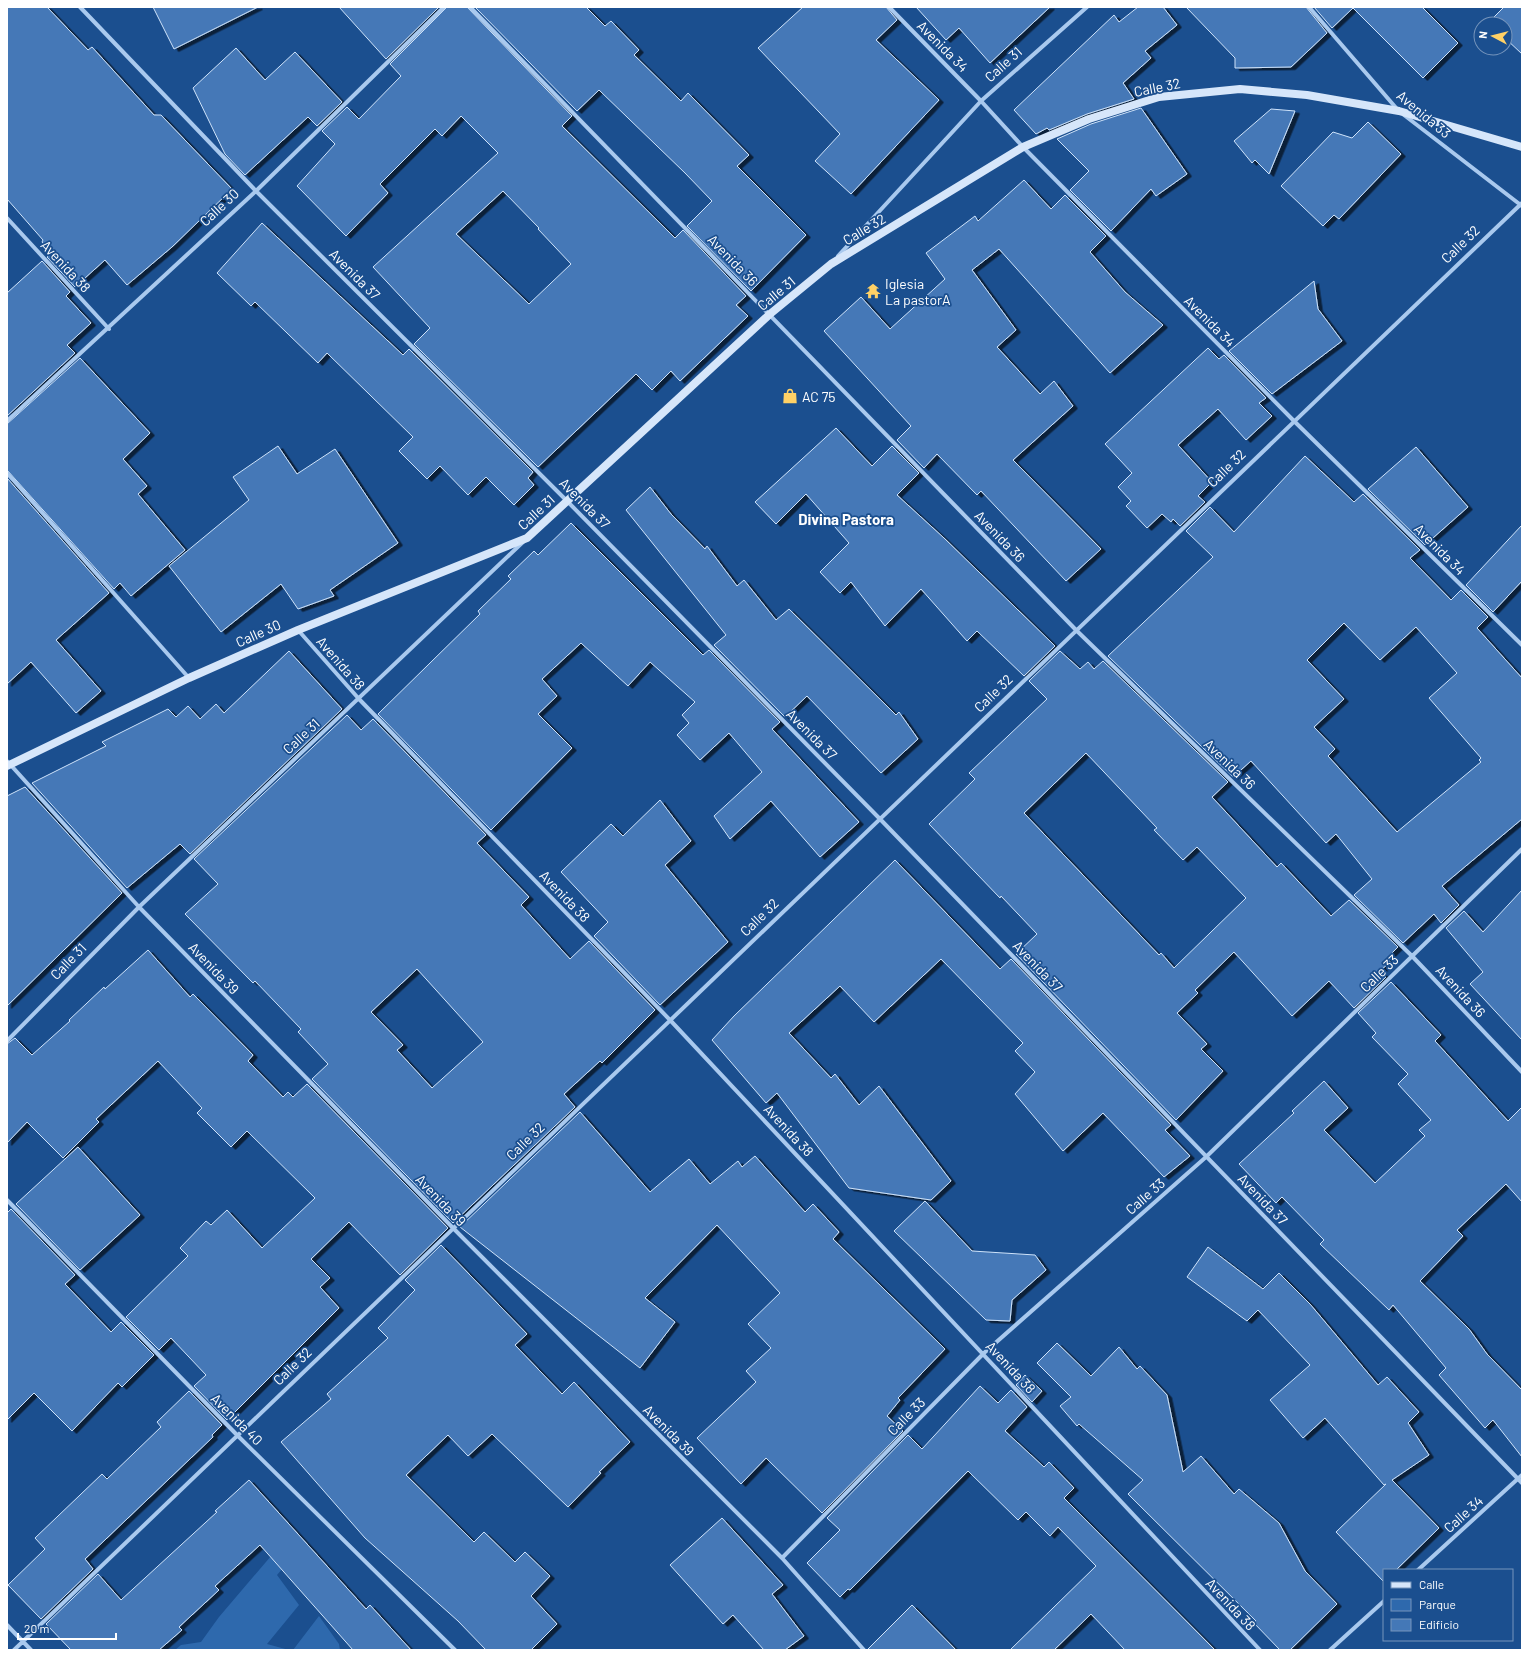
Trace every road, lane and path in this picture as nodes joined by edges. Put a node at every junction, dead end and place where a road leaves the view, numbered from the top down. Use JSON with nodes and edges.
{"nodes":[{"id":1,"x":80,"y":7,"type":"edge"},
{"id":2,"x":444,"y":7,"type":"edge"},
{"id":3,"x":470,"y":7,"type":"edge"},
{"id":4,"x":889,"y":7,"type":"edge"},
{"id":5,"x":1087,"y":7,"type":"edge"},
{"id":6,"x":1309,"y":7,"type":"edge"},
{"id":7,"x":981,"y":101,"type":"junction"},
{"id":8,"x":1399,"y":111,"type":"junction"},
{"id":9,"x":1522,"y":146,"type":"edge"},
{"id":10,"x":1023,"y":147,"type":"junction"},
{"id":11,"x":256,"y":191,"type":"junction"},
{"id":12,"x":1521,"y":205,"type":"edge"},
{"id":13,"x":7,"y":218,"type":"edge"},
{"id":14,"x":831,"y":264,"type":"junction"},
{"id":15,"x":770,"y":314,"type":"junction"},
{"id":16,"x":109,"y":329,"type":"junction"},
{"id":17,"x":7,"y":421,"type":"edge"},
{"id":18,"x":1294,"y":421,"type":"junction"},
{"id":19,"x":7,"y":473,"type":"edge"},
{"id":20,"x":567,"y":501,"type":"junction"},
{"id":21,"x":527,"y":538,"type":"junction"},
{"id":22,"x":298,"y":630,"type":"junction"},
{"id":23,"x":1076,"y":630,"type":"junction"},
{"id":24,"x":1522,"y":645,"type":"edge"},
{"id":25,"x":189,"y":678,"type":"junction"},
{"id":26,"x":359,"y":699,"type":"junction"},
{"id":27,"x":8,"y":764,"type":"edge"},
{"id":28,"x":880,"y":819,"type":"junction"},
{"id":29,"x":1522,"y":849,"type":"edge"},
{"id":30,"x":139,"y":907,"type":"junction"},
{"id":31,"x":1412,"y":956,"type":"junction"},
{"id":32,"x":670,"y":1020,"type":"junction"},
{"id":33,"x":7,"y":1041,"type":"edge"},
{"id":34,"x":1522,"y":1072,"type":"edge"},
{"id":35,"x":1206,"y":1157,"type":"junction"},
{"id":36,"x":7,"y":1200,"type":"edge"},
{"id":37,"x":454,"y":1228,"type":"junction"},
{"id":38,"x":984,"y":1353,"type":"junction"},
{"id":39,"x":238,"y":1436,"type":"junction"},
{"id":40,"x":1522,"y":1475,"type":"edge"},
{"id":41,"x":1518,"y":1479,"type":"junction"},
{"id":42,"x":1522,"y":1483,"type":"edge"},
{"id":43,"x":782,"y":1558,"type":"junction"},
{"id":44,"x":1419,"y":1569,"type":"edge"},
{"id":45,"x":1383,"y":1602,"type":"edge"},
{"id":46,"x":7,"y":1625,"type":"edge"},
{"id":47,"x":23,"y":1642,"type":"junction"},
{"id":48,"x":14,"y":1650,"type":"edge"},
{"id":49,"x":31,"y":1650,"type":"edge"},
{"id":50,"x":455,"y":1650,"type":"edge"},
{"id":51,"x":864,"y":1650,"type":"edge"},
{"id":52,"x":1260,"y":1650,"type":"edge"},
{"id":53,"x":1330,"y":1650,"type":"edge"}],
"edges":[{"from":1,"to":11,"type":"street","name":"Avenida 37"},
{"from":2,"to":11,"type":"street","name":"Calle 30"},
{"from":3,"to":15,"type":"street","name":"Avenida 36"},
{"from":4,"to":7,"type":"street","name":"Avenida 34"},
{"from":5,"to":7,"type":"street","name":"Calle 31"},
{"from":6,"to":8,"type":"street","name":"Avenida 33"},
{"from":7,"to":10,"type":"street","name":"Avenida 34"},
{"from":7,"to":14,"type":"street","name":"Calle 31"},
{"from":8,"to":9,"type":"main road","name":"Calle 32"},
{"from":8,"to":10,"type":"main road","name":"Calle 32"},
{"from":8,"to":12,"type":"street","name":"Avenida 33"},
{"from":10,"to":14,"type":"main road","name":"Calle 32"},
{"from":10,"to":18,"type":"street","name":"Avenida 34"},
{"from":11,"to":16,"type":"street","name":"Calle 30"},
{"from":11,"to":20,"type":"street","name":"Avenida 37"},
{"from":12,"to":18,"type":"street","name":"Calle 32"},
{"from":13,"to":16,"type":"street","name":"Avenida 38"},
{"from":14,"to":15,"type":"main road","name":"Calle 31"},
{"from":15,"to":20,"type":"main road","name":"Calle 31"},
{"from":15,"to":23,"type":"street","name":"Avenida 36"},
{"from":16,"to":17,"type":"street","name":"Calle 30"},
{"from":18,"to":23,"type":"street","name":"Calle 32"},
{"from":18,"to":24,"type":"street","name":"Avenida 34"},
{"from":19,"to":25,"type":"street"},
{"from":20,"to":21,"type":"main road","name":"Calle 31"},
{"from":20,"to":28,"type":"street","name":"Avenida 37"},
{"from":21,"to":22,"type":"main road","name":"Calle 30"},
{"from":21,"to":26,"type":"street","name":"Calle 31"},
{"from":22,"to":25,"type":"main road","name":"Calle 30"},
{"from":22,"to":26,"type":"street","name":"Avenida 38"},
{"from":23,"to":28,"type":"street","name":"Calle 32"},
{"from":23,"to":31,"type":"street","name":"Avenida 36"},
{"from":25,"to":27,"type":"main road","name":"Calle 30"},
{"from":26,"to":30,"type":"street","name":"Calle 31"},
{"from":26,"to":32,"type":"street","name":"Avenida 38"},
{"from":27,"to":30,"type":"street","name":"Avenida 39"},
{"from":28,"to":32,"type":"street","name":"Calle 32"},
{"from":28,"to":35,"type":"street","name":"Avenida 37"},
{"from":29,"to":31,"type":"street","name":"Calle 33"},
{"from":30,"to":33,"type":"street","name":"Calle 31"},
{"from":30,"to":37,"type":"street","name":"Avenida 39"},
{"from":31,"to":34,"type":"street","name":"Avenida 36"},
{"from":31,"to":35,"type":"street","name":"Calle 33"},
{"from":32,"to":37,"type":"street","name":"Calle 32"},
{"from":32,"to":38,"type":"street","name":"Avenida 38"},
{"from":35,"to":38,"type":"street","name":"Calle 33"},
{"from":35,"to":41,"type":"street","name":"Avenida 37"},
{"from":36,"to":39,"type":"street","name":"Avenida 40"},
{"from":37,"to":39,"type":"street","name":"Calle 32"},
{"from":37,"to":43,"type":"street","name":"Avenida 39"},
{"from":38,"to":43,"type":"street","name":"Calle 33"},
{"from":38,"to":52,"type":"street","name":"Avenida 38"},
{"from":39,"to":47,"type":"street","name":"Calle 32"},
{"from":39,"to":50,"type":"street","name":"Avenida 40"},
{"from":40,"to":41,"type":"street","name":"Calle 34"},
{"from":41,"to":42,"type":"street","name":"Avenida 37"},
{"from":41,"to":44,"type":"street","name":"Calle 34"},
{"from":43,"to":51,"type":"street","name":"Avenida 39"},
{"from":45,"to":53,"type":"street"},
{"from":46,"to":47,"type":"street"},
{"from":47,"to":48,"type":"street","name":"Calle 32"},
{"from":47,"to":49,"type":"street"}]}
